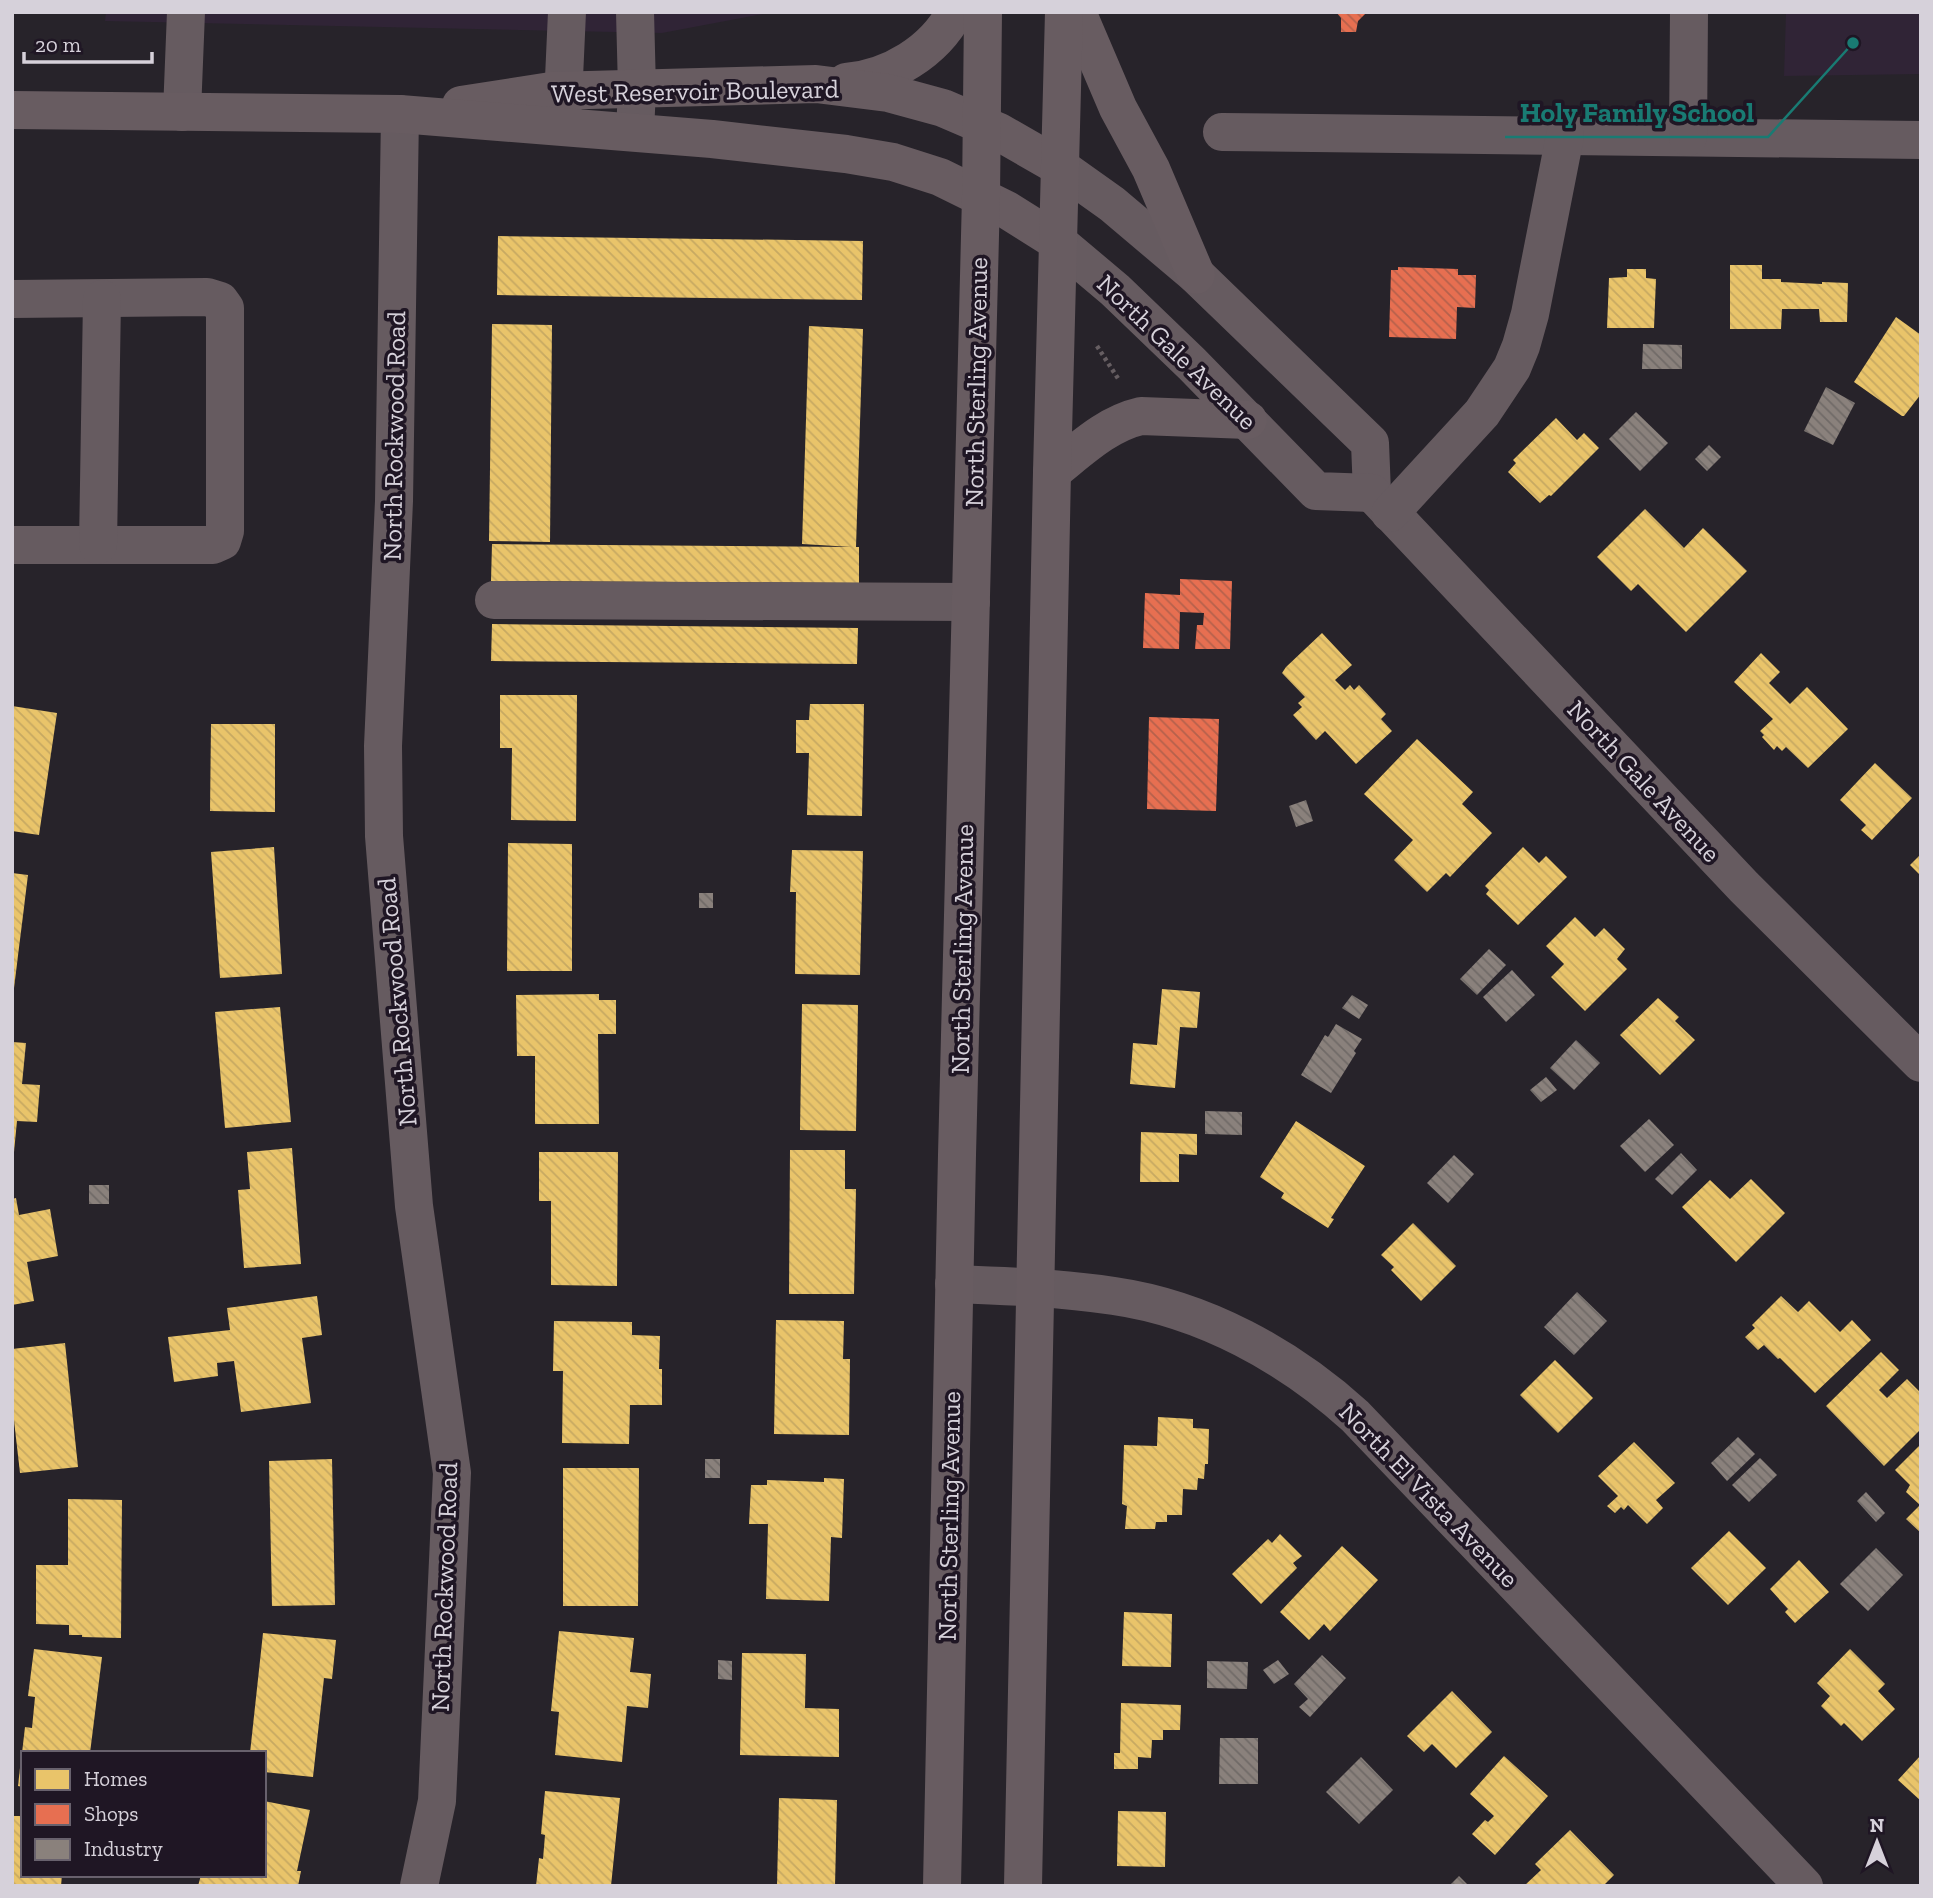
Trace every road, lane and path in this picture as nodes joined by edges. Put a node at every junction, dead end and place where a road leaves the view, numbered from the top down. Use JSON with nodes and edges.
{"nodes":[{"id":1,"x":186,"y":12,"type":"edge"},
{"id":2,"x":567,"y":12,"type":"edge"},
{"id":3,"x":635,"y":12,"type":"edge"},
{"id":4,"x":955,"y":12,"type":"edge"},
{"id":5,"x":983,"y":12,"type":"edge"},
{"id":6,"x":1064,"y":12,"type":"edge"},
{"id":7,"x":1077,"y":12,"type":"edge"},
{"id":8,"x":1689,"y":12,"type":"edge"},
{"id":9,"x":816,"y":83,"type":"junction"},
{"id":10,"x":637,"y":89,"type":"junction"},
{"id":11,"x":562,"y":109,"type":"junction"},
{"id":12,"x":12,"y":110,"type":"edge"},
{"id":13,"x":182,"y":112,"type":"junction"},
{"id":14,"x":400,"y":114,"type":"junction"},
{"id":15,"x":982,"y":123,"type":"junction"},
{"id":16,"x":635,"y":132,"type":"junction"},
{"id":17,"x":1222,"y":132,"type":"dead end"},
{"id":18,"x":1565,"y":136,"type":"junction"},
{"id":19,"x":1688,"y":137,"type":"junction"},
{"id":20,"x":1921,"y":140,"type":"edge"},
{"id":21,"x":1060,"y":167,"type":"junction"},
{"id":22,"x":981,"y":196,"type":"junction"},
{"id":23,"x":1058,"y":242,"type":"junction"},
{"id":24,"x":1196,"y":275,"type":"junction"},
{"id":25,"x":12,"y":299,"type":"edge"},
{"id":26,"x":102,"y":299,"type":"junction"},
{"id":27,"x":1092,"y":340,"type":"dead end"},
{"id":28,"x":1121,"y":383,"type":"dead end"},
{"id":29,"x":1248,"y":420,"type":"junction"},
{"id":30,"x":1052,"y":471,"type":"junction"},
{"id":31,"x":1381,"y":503,"type":"junction"},
{"id":32,"x":12,"y":545,"type":"edge"},
{"id":33,"x":98,"y":545,"type":"junction"},
{"id":34,"x":494,"y":600,"type":"dead end"},
{"id":35,"x":971,"y":602,"type":"junction"},
{"id":36,"x":1921,"y":1063,"type":"edge"},
{"id":37,"x":954,"y":1284,"type":"junction"},
{"id":38,"x":1036,"y":1287,"type":"junction"},
{"id":39,"x":419,"y":1886,"type":"edge"},
{"id":40,"x":942,"y":1886,"type":"edge"},
{"id":41,"x":1023,"y":1886,"type":"edge"},
{"id":42,"x":1804,"y":1886,"type":"edge"}],
"edges":[{"from":1,"to":13,"type":"street"},
{"from":2,"to":11,"type":"street"},
{"from":3,"to":10,"type":"street"},
{"from":4,"to":9,"type":"main road"},
{"from":5,"to":15,"type":"main road","name":"North Sterling Avenue"},
{"from":6,"to":21,"type":"main road"},
{"from":7,"to":24,"type":"main road"},
{"from":8,"to":19,"type":"street"},
{"from":9,"to":10,"type":"main road","name":"West Reservoir Boulevard"},
{"from":9,"to":15,"type":"main road","name":"West Reservoir Boulevard"},
{"from":10,"to":11,"type":"main road","name":"West Reservoir Boulevard"},
{"from":10,"to":16,"type":"street"},
{"from":11,"to":14,"type":"main road","name":"West Reservoir Boulevard"},
{"from":11,"to":16,"type":"main road","name":"West Reservoir Boulevard"},
{"from":12,"to":13,"type":"main road","name":"West Reservoir Boulevard"},
{"from":13,"to":14,"type":"main road","name":"West Reservoir Boulevard"},
{"from":14,"to":39,"type":"street","name":"North Rockwood Road"},
{"from":15,"to":21,"type":"main road","name":"West Reservoir Boulevard"},
{"from":15,"to":22,"type":"main road","name":"North Sterling Avenue"},
{"from":16,"to":22,"type":"main road","name":"West Reservoir Boulevard"},
{"from":17,"to":18,"type":"street"},
{"from":18,"to":19,"type":"street"},
{"from":18,"to":31,"type":"street"},
{"from":19,"to":20,"type":"street"},
{"from":21,"to":23,"type":"main road"},
{"from":21,"to":24,"type":"street"},
{"from":22,"to":23,"type":"main road","name":"North Gale Avenue"},
{"from":22,"to":35,"type":"main road","name":"North Sterling Avenue"},
{"from":23,"to":29,"type":"street","name":"North Gale Avenue"},
{"from":23,"to":30,"type":"main road"},
{"from":24,"to":31,"type":"street"},
{"from":25,"to":26,"type":"street"},
{"from":26,"to":33,"type":"street"},
{"from":26,"to":33,"type":"street"},
{"from":27,"to":28,"type":"path"},
{"from":29,"to":30,"type":"main road"},
{"from":29,"to":31,"type":"street","name":"North Gale Avenue"},
{"from":30,"to":38,"type":"main road"},
{"from":31,"to":36,"type":"street","name":"North Gale Avenue"},
{"from":32,"to":33,"type":"street"},
{"from":34,"to":35,"type":"street"},
{"from":35,"to":37,"type":"main road","name":"North Sterling Avenue"},
{"from":37,"to":38,"type":"street","name":"North El Vista Avenue"},
{"from":37,"to":40,"type":"main road","name":"North Sterling Avenue"},
{"from":38,"to":41,"type":"main road"},
{"from":38,"to":42,"type":"street","name":"North El Vista Avenue"}]}
